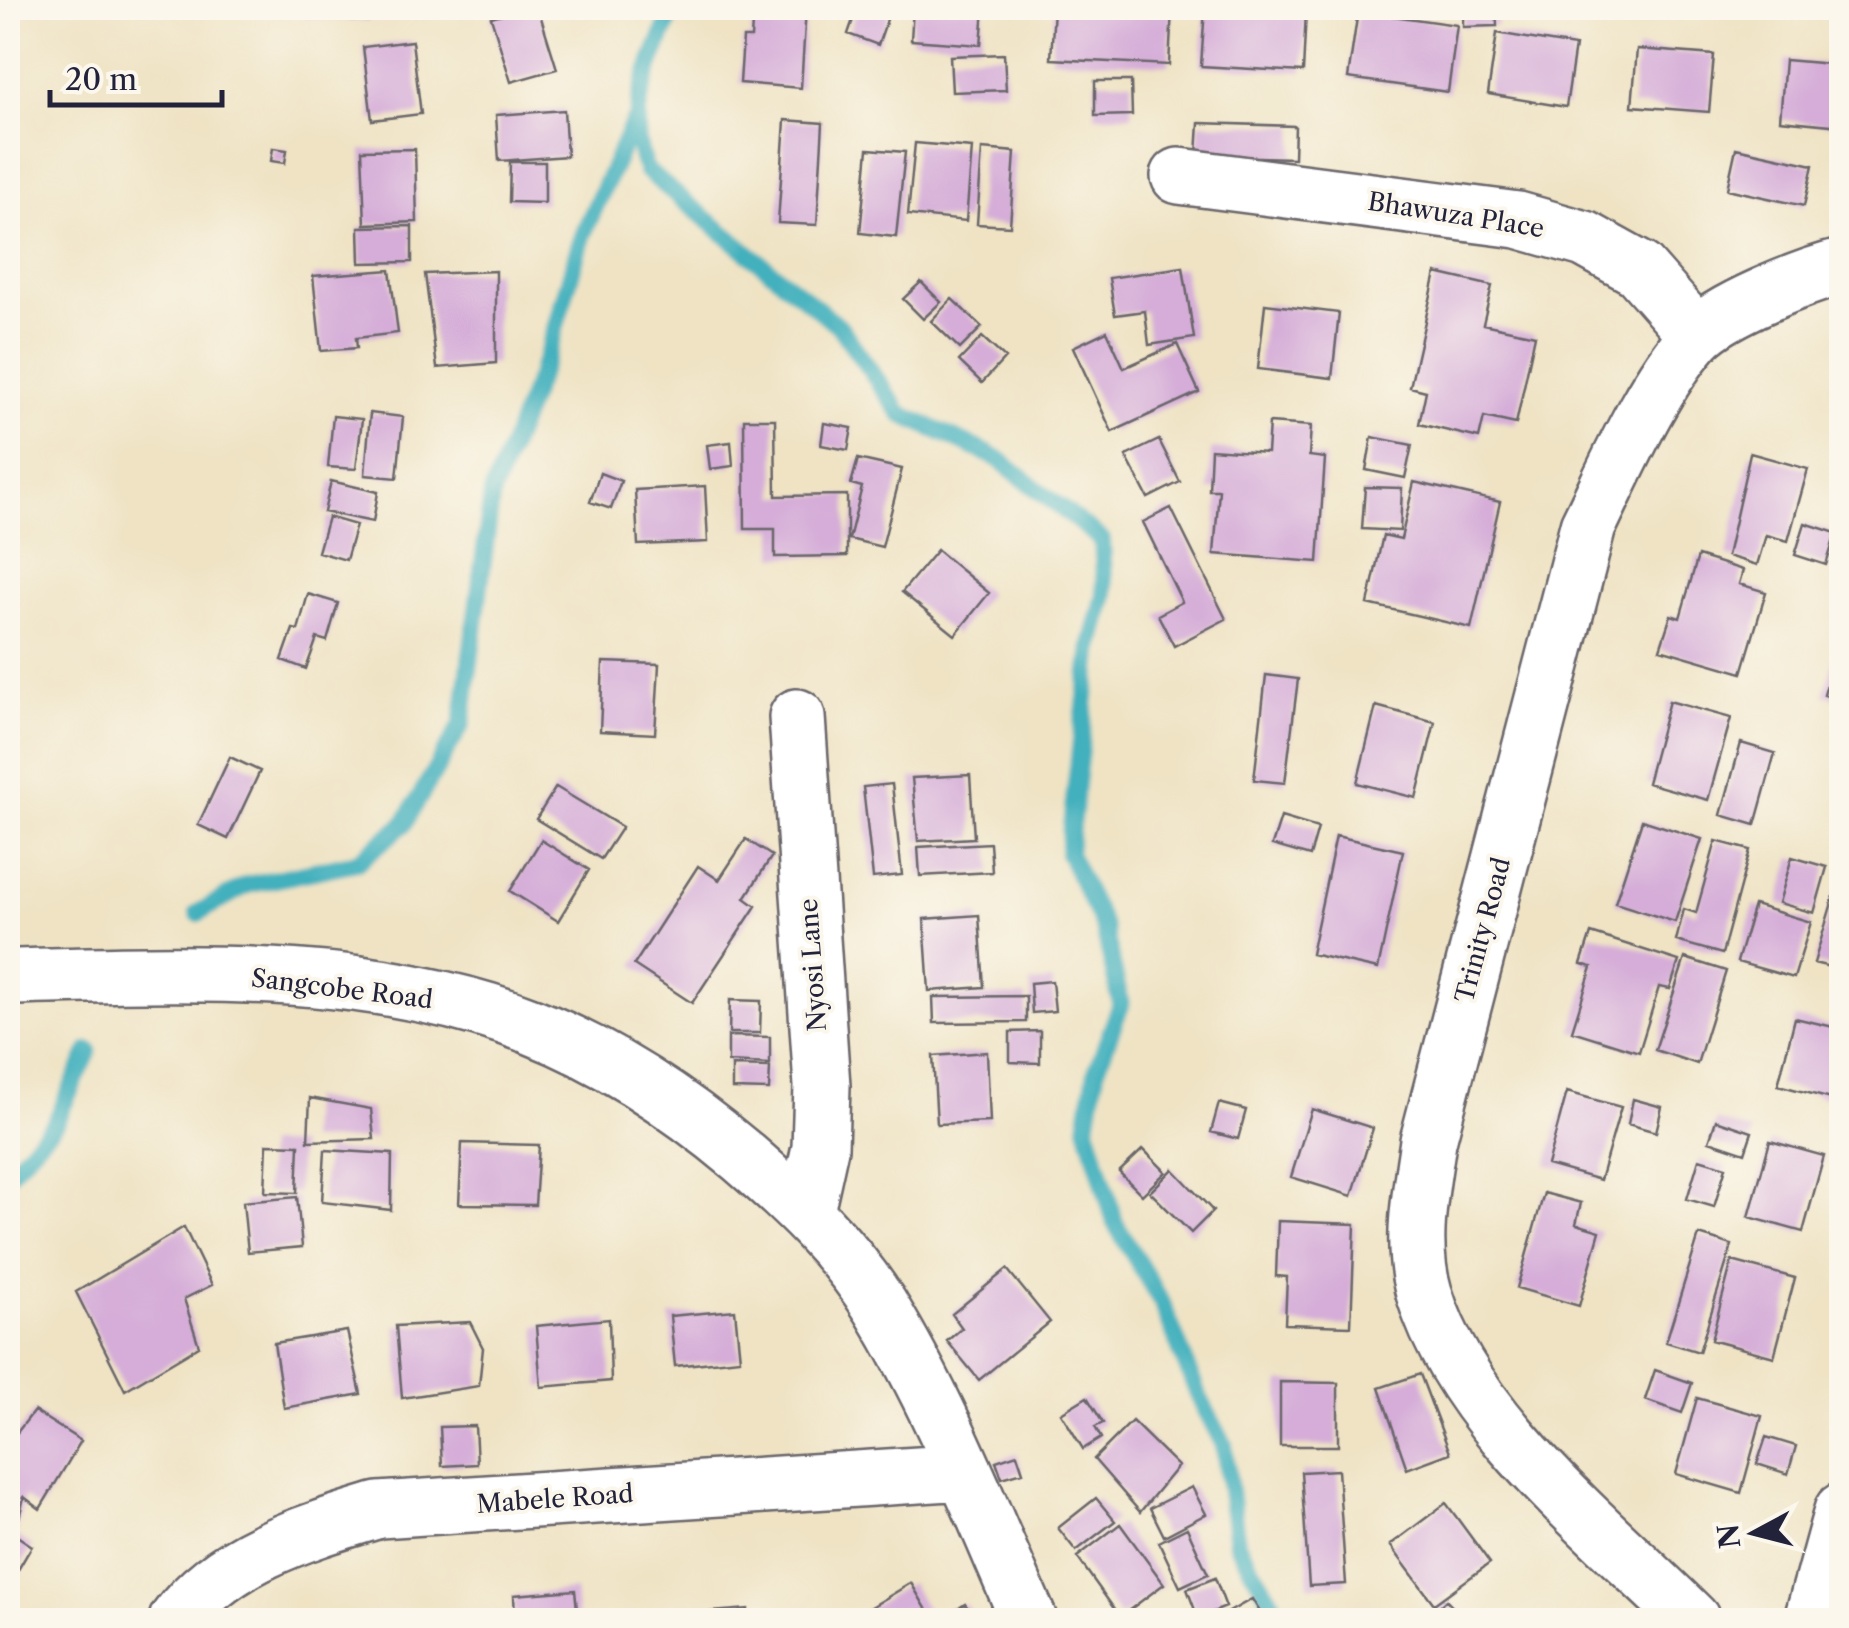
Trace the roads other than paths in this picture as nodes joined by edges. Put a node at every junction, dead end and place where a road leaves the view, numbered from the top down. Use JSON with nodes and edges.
{"nodes":[{"id":1,"x":1179,"y":176,"type":"dead end"},
{"id":2,"x":1842,"y":268,"type":"edge"},
{"id":3,"x":1697,"y":334,"type":"junction"},
{"id":4,"x":796,"y":717,"type":"dead end"},
{"id":5,"x":8,"y":977,"type":"edge"},
{"id":6,"x":806,"y":1211,"type":"junction"},
{"id":7,"x":965,"y":1472,"type":"junction"},
{"id":8,"x":1842,"y":1511,"type":"edge"},
{"id":9,"x":177,"y":1620,"type":"edge"},
{"id":10,"x":1029,"y":1620,"type":"edge"},
{"id":11,"x":1692,"y":1620,"type":"edge"},
{"id":12,"x":1812,"y":1620,"type":"edge"}],
"edges":[{"from":1,"to":3,"type":"street","name":"Bhawuza Place"},
{"from":2,"to":3,"type":"street","name":"Trinity Road"},
{"from":3,"to":11,"type":"street","name":"Trinity Road"},
{"from":4,"to":6,"type":"street","name":"Nyosi Lane"},
{"from":5,"to":6,"type":"street","name":"Sangcobe Road"},
{"from":6,"to":7,"type":"street","name":"Sangcobe Road"},
{"from":7,"to":9,"type":"street","name":"Mabele Road"},
{"from":7,"to":10,"type":"street","name":"Sangcobe Road"},
{"from":8,"to":12,"type":"street"}]}
